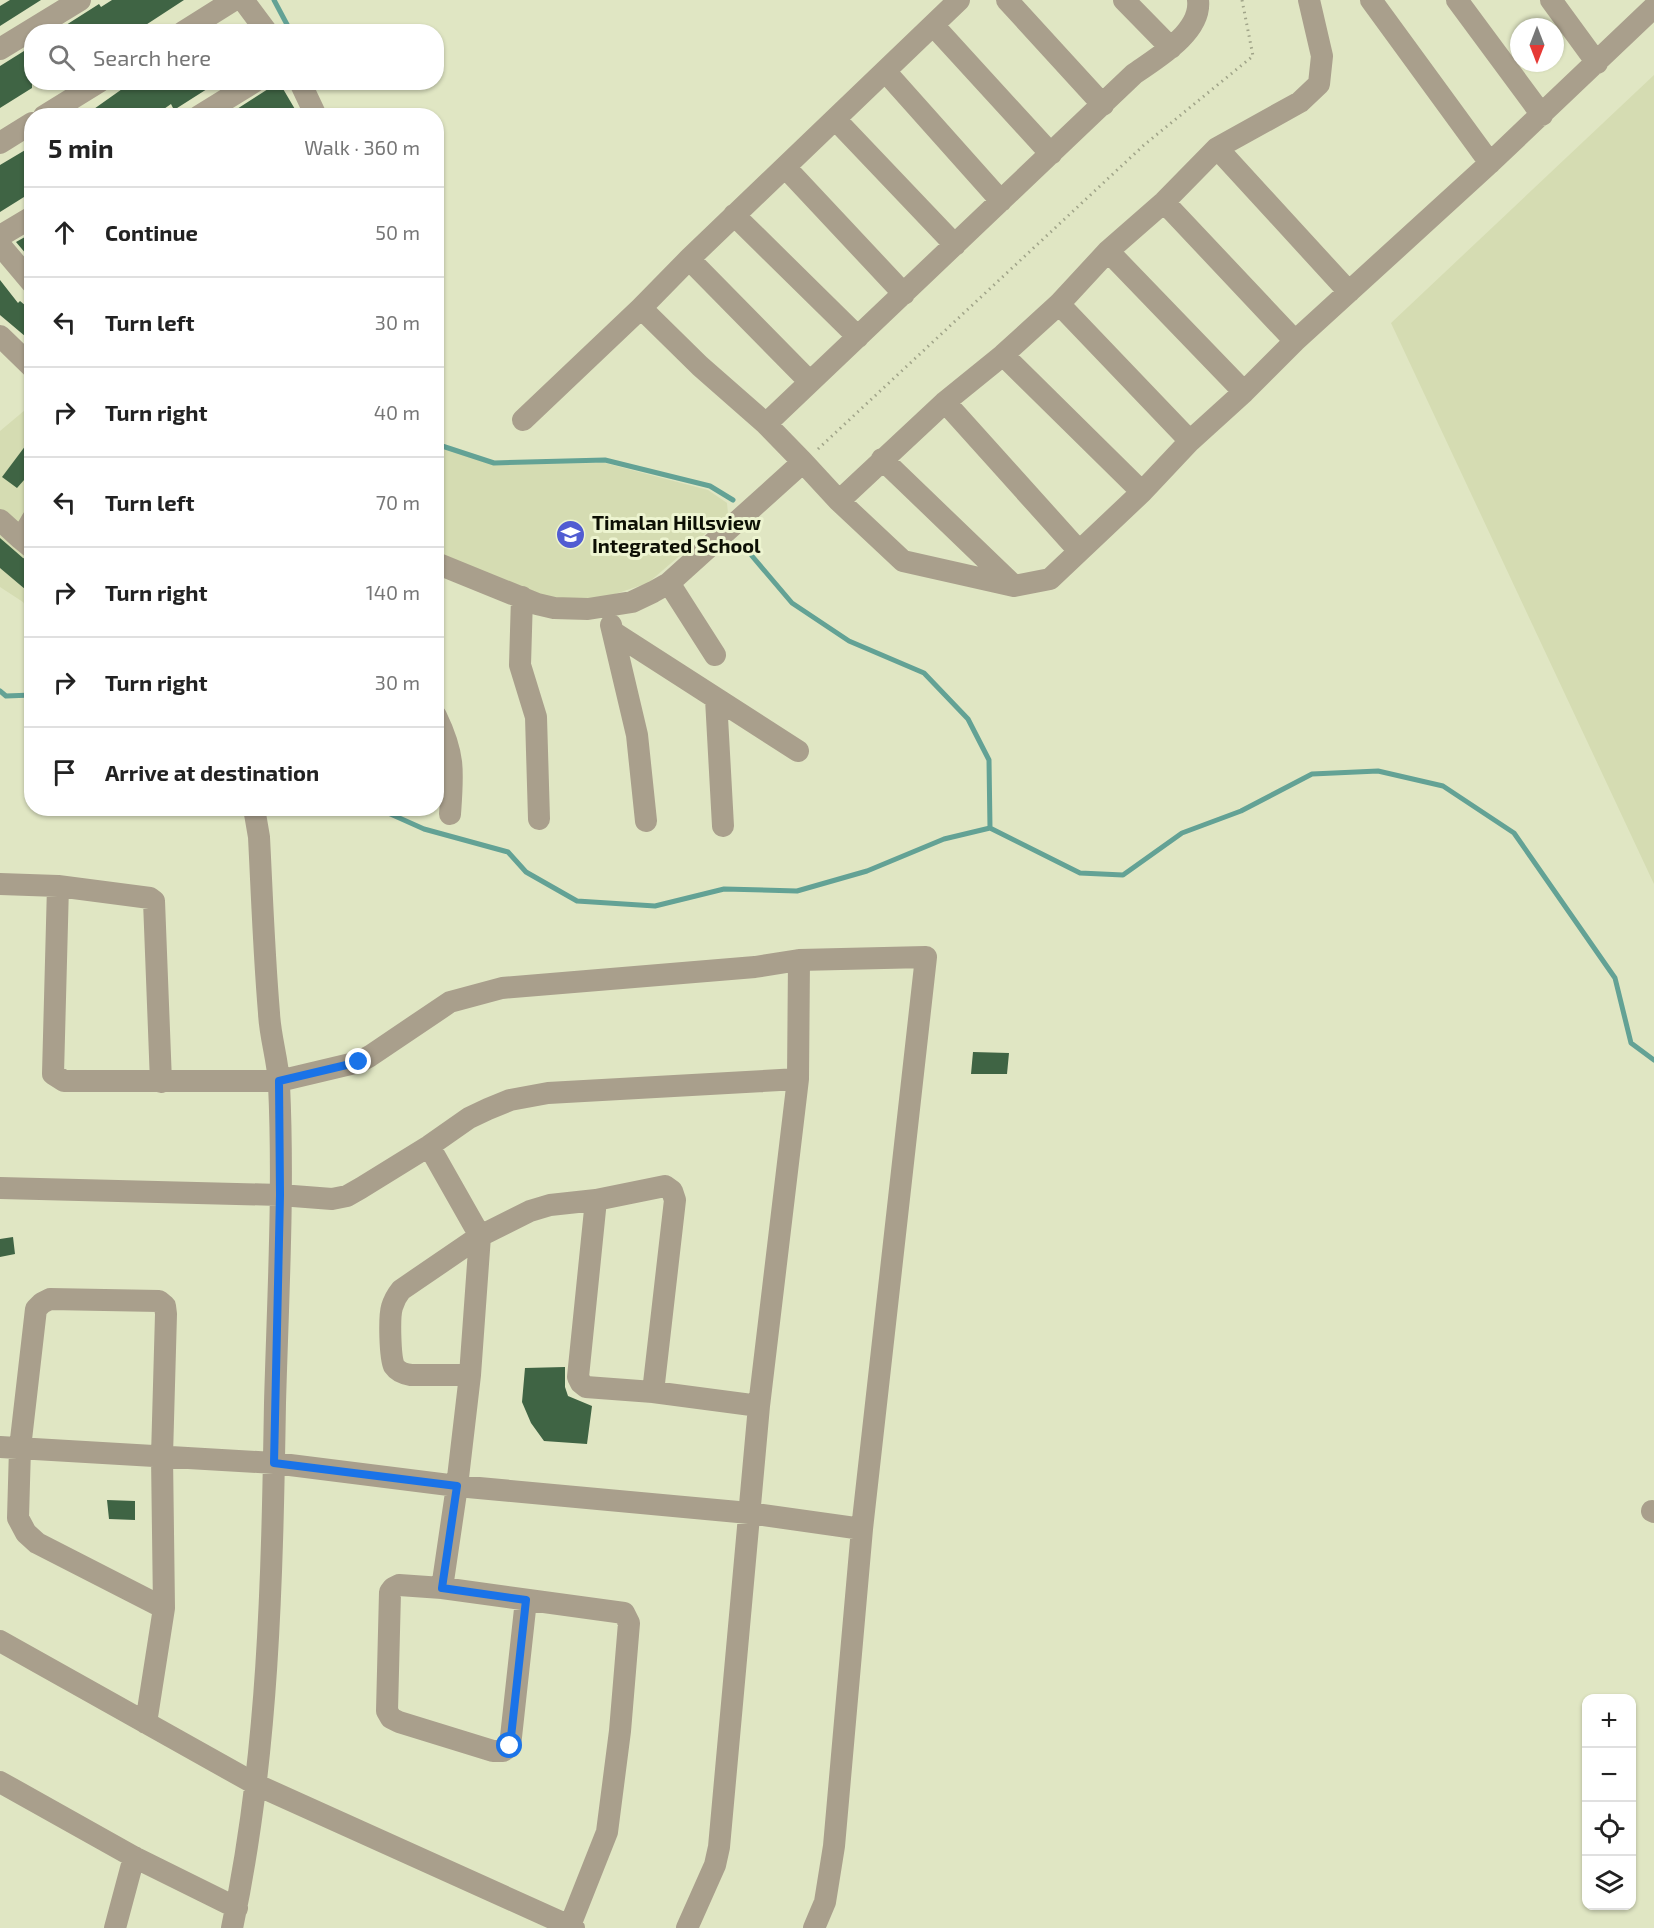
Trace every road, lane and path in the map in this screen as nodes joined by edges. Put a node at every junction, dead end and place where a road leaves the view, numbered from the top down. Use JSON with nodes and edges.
{"nodes":[{"id":1,"x":80,"y":0,"type":"edge"},
{"id":2,"x":234,"y":0,"type":"edge"},
{"id":3,"x":243,"y":0,"type":"edge"},
{"id":4,"x":959,"y":0,"type":"edge"},
{"id":5,"x":1007,"y":0,"type":"edge"},
{"id":6,"x":1124,"y":0,"type":"edge"},
{"id":7,"x":1198,"y":0,"type":"edge"},
{"id":8,"x":1242,"y":0,"type":"edge"},
{"id":9,"x":1309,"y":0,"type":"edge"},
{"id":10,"x":1371,"y":0,"type":"edge"},
{"id":11,"x":1457,"y":0,"type":"edge"},
{"id":12,"x":1551,"y":0,"type":"edge"},
{"id":13,"x":1649,"y":6,"type":"edge"},
{"id":14,"x":41,"y":24,"type":"edge"},
{"id":15,"x":196,"y":24,"type":"edge"},
{"id":16,"x":261,"y":24,"type":"edge"},
{"id":17,"x":933,"y":25,"type":"junction"},
{"id":18,"x":24,"y":34,"type":"edge"},
{"id":19,"x":1171,"y":48,"type":"junction"},
{"id":20,"x":0,"y":49,"type":"edge"},
{"id":21,"x":1597,"y":63,"type":"junction"},
{"id":22,"x":885,"y":71,"type":"junction"},
{"id":23,"x":86,"y":90,"type":"edge"},
{"id":24,"x":241,"y":90,"type":"edge"},
{"id":25,"x":304,"y":90,"type":"edge"},
{"id":26,"x":1103,"y":105,"type":"junction"},
{"id":27,"x":57,"y":108,"type":"edge"},
{"id":28,"x":212,"y":108,"type":"edge"},
{"id":29,"x":312,"y":108,"type":"edge"},
{"id":30,"x":1542,"y":115,"type":"junction"},
{"id":31,"x":835,"y":118,"type":"junction"},
{"id":32,"x":24,"y":128,"type":"edge"},
{"id":33,"x":0,"y":143,"type":"edge"},
{"id":34,"x":1218,"y":148,"type":"junction"},
{"id":35,"x":1051,"y":154,"type":"junction"},
{"id":36,"x":1490,"y":163,"type":"junction"},
{"id":37,"x":785,"y":167,"type":"junction"},
{"id":38,"x":1001,"y":201,"type":"junction"},
{"id":39,"x":1164,"y":202,"type":"junction"},
{"id":40,"x":734,"y":215,"type":"junction"},
{"id":41,"x":24,"y":222,"type":"edge"},
{"id":42,"x":0,"y":236,"type":"edge"},
{"id":43,"x":0,"y":245,"type":"edge"},
{"id":44,"x":955,"y":245,"type":"junction"},
{"id":45,"x":1108,"y":251,"type":"junction"},
{"id":46,"x":689,"y":259,"type":"junction"},
{"id":47,"x":24,"y":274,"type":"edge"},
{"id":48,"x":1349,"y":292,"type":"junction"},
{"id":49,"x":904,"y":294,"type":"junction"},
{"id":50,"x":1059,"y":304,"type":"junction"},
{"id":51,"x":641,"y":308,"type":"junction"},
{"id":52,"x":0,"y":336,"type":"edge"},
{"id":53,"x":858,"y":337,"type":"junction"},
{"id":54,"x":1295,"y":341,"type":"junction"},
{"id":55,"x":1003,"y":355,"type":"junction"},
{"id":56,"x":24,"y":359,"type":"edge"},
{"id":57,"x":810,"y":382,"type":"junction"},
{"id":58,"x":1244,"y":392,"type":"junction"},
{"id":59,"x":945,"y":402,"type":"junction"},
{"id":60,"x":523,"y":420,"type":"dead end"},
{"id":61,"x":766,"y":424,"type":"junction"},
{"id":62,"x":1190,"y":441,"type":"junction"},
{"id":63,"x":882,"y":459,"type":"junction"},
{"id":64,"x":803,"y":462,"type":"junction"},
{"id":65,"x":1142,"y":492,"type":"junction"},
{"id":66,"x":838,"y":501,"type":"junction"},
{"id":67,"x":0,"y":520,"type":"edge"},
{"id":68,"x":24,"y":534,"type":"edge"},
{"id":69,"x":1079,"y":551,"type":"junction"},
{"id":70,"x":444,"y":566,"type":"edge"},
{"id":71,"x":669,"y":583,"type":"junction"},
{"id":72,"x":1014,"y":586,"type":"junction"},
{"id":73,"x":522,"y":597,"type":"junction"},
{"id":74,"x":608,"y":606,"type":"junction"},
{"id":75,"x":613,"y":632,"type":"junction"},
{"id":76,"x":715,"y":655,"type":"dead end"},
{"id":77,"x":716,"y":699,"type":"junction"},
{"id":78,"x":444,"y":735,"type":"edge"},
{"id":79,"x":798,"y":751,"type":"dead end"},
{"id":80,"x":450,"y":814,"type":"dead end"},
{"id":81,"x":255,"y":816,"type":"edge"},
{"id":82,"x":539,"y":819,"type":"dead end"},
{"id":83,"x":646,"y":821,"type":"dead end"},
{"id":84,"x":723,"y":826,"type":"dead end"},
{"id":85,"x":0,"y":884,"type":"edge"},
{"id":86,"x":58,"y":886,"type":"junction"},
{"id":87,"x":799,"y":960,"type":"junction"},
{"id":88,"x":798,"y":1079,"type":"junction"},
{"id":89,"x":279,"y":1081,"type":"junction"},
{"id":90,"x":161,"y":1082,"type":"junction"},
{"id":91,"x":429,"y":1146,"type":"junction"},
{"id":92,"x":0,"y":1188,"type":"edge"},
{"id":93,"x":280,"y":1195,"type":"junction"},
{"id":94,"x":596,"y":1200,"type":"junction"},
{"id":95,"x":480,"y":1236,"type":"junction"},
{"id":96,"x":470,"y":1375,"type":"junction"},
{"id":97,"x":653,"y":1392,"type":"junction"},
{"id":98,"x":759,"y":1406,"type":"junction"},
{"id":99,"x":10,"y":1447,"type":"edge"},
{"id":100,"x":162,"y":1456,"type":"junction"},
{"id":101,"x":274,"y":1463,"type":"junction"},
{"id":102,"x":457,"y":1486,"type":"junction"},
{"id":103,"x":749,"y":1513,"type":"junction"},
{"id":104,"x":862,"y":1528,"type":"junction"},
{"id":105,"x":442,"y":1588,"type":"junction"},
{"id":106,"x":526,"y":1600,"type":"junction"},
{"id":107,"x":164,"y":1608,"type":"junction"},
{"id":108,"x":0,"y":1641,"type":"edge"},
{"id":109,"x":146,"y":1723,"type":"junction"},
{"id":110,"x":0,"y":1782,"type":"edge"},
{"id":111,"x":257,"y":1785,"type":"junction"},
{"id":112,"x":134,"y":1857,"type":"junction"},
{"id":113,"x":234,"y":1918,"type":"edge"},
{"id":114,"x":571,"y":1927,"type":"edge"},
{"id":115,"x":115,"y":1928,"type":"edge"},
{"id":116,"x":687,"y":1928,"type":"edge"},
{"id":117,"x":814,"y":1928,"type":"edge"}],
"edges":[{"from":1,"to":14,"type":"street"},
{"from":2,"to":15,"type":"street"},
{"from":3,"to":16,"type":"street"},
{"from":4,"to":17,"type":"street"},
{"from":5,"to":26,"type":"street"},
{"from":6,"to":19,"type":"street"},
{"from":7,"to":19,"type":"street"},
{"from":8,"to":64,"type":"path"},
{"from":9,"to":34,"type":"street"},
{"from":10,"to":36,"type":"street"},
{"from":11,"to":30,"type":"street"},
{"from":12,"to":21,"type":"street"},
{"from":13,"to":21,"type":"street"},
{"from":17,"to":22,"type":"street"},
{"from":17,"to":35,"type":"street"},
{"from":18,"to":20,"type":"street"},
{"from":19,"to":26,"type":"street"},
{"from":21,"to":30,"type":"street"},
{"from":22,"to":31,"type":"street"},
{"from":22,"to":38,"type":"street"},
{"from":23,"to":27,"type":"street"},
{"from":24,"to":28,"type":"street"},
{"from":25,"to":29,"type":"street"},
{"from":26,"to":35,"type":"street"},
{"from":30,"to":36,"type":"street"},
{"from":31,"to":37,"type":"street"},
{"from":31,"to":44,"type":"street"},
{"from":32,"to":33,"type":"street"},
{"from":34,"to":39,"type":"street"},
{"from":34,"to":48,"type":"street"},
{"from":35,"to":38,"type":"street"},
{"from":36,"to":48,"type":"street"},
{"from":37,"to":40,"type":"street"},
{"from":37,"to":49,"type":"street"},
{"from":38,"to":44,"type":"street"},
{"from":39,"to":45,"type":"street"},
{"from":39,"to":54,"type":"street"},
{"from":40,"to":46,"type":"street"},
{"from":40,"to":53,"type":"street"},
{"from":41,"to":42,"type":"street"},
{"from":43,"to":47,"type":"street"},
{"from":44,"to":49,"type":"street"},
{"from":45,"to":50,"type":"street"},
{"from":45,"to":58,"type":"street"},
{"from":46,"to":51,"type":"street"},
{"from":46,"to":57,"type":"street"},
{"from":48,"to":54,"type":"street"},
{"from":49,"to":53,"type":"street"},
{"from":50,"to":55,"type":"street"},
{"from":50,"to":62,"type":"street"},
{"from":51,"to":60,"type":"street"},
{"from":51,"to":61,"type":"street"},
{"from":52,"to":56,"type":"street"},
{"from":53,"to":57,"type":"street"},
{"from":54,"to":58,"type":"street"},
{"from":55,"to":59,"type":"street"},
{"from":55,"to":65,"type":"street"},
{"from":57,"to":61,"type":"street"},
{"from":58,"to":62,"type":"street"},
{"from":59,"to":63,"type":"street"},
{"from":59,"to":69,"type":"street"},
{"from":61,"to":64,"type":"street"},
{"from":62,"to":65,"type":"street"},
{"from":63,"to":66,"type":"street"},
{"from":63,"to":72,"type":"street"},
{"from":64,"to":66,"type":"street"},
{"from":64,"to":71,"type":"street"},
{"from":65,"to":69,"type":"street"},
{"from":66,"to":72,"type":"street"},
{"from":67,"to":68,"type":"street"},
{"from":69,"to":72,"type":"street"},
{"from":70,"to":73,"type":"street"},
{"from":71,"to":74,"type":"street"},
{"from":71,"to":76,"type":"street"},
{"from":73,"to":74,"type":"street"},
{"from":73,"to":82,"type":"street"},
{"from":74,"to":75,"type":"street"},
{"from":75,"to":77,"type":"street"},
{"from":75,"to":83,"type":"street"},
{"from":77,"to":79,"type":"street"},
{"from":77,"to":84,"type":"street"},
{"from":78,"to":80,"type":"street"},
{"from":81,"to":89,"type":"street"},
{"from":85,"to":86,"type":"street"},
{"from":86,"to":90,"type":"street"},
{"from":86,"to":90,"type":"street"},
{"from":87,"to":88,"type":"street"},
{"from":87,"to":89,"type":"street"},
{"from":87,"to":104,"type":"street"},
{"from":88,"to":91,"type":"street"},
{"from":88,"to":98,"type":"street"},
{"from":89,"to":90,"type":"street"},
{"from":89,"to":93,"type":"street"},
{"from":91,"to":93,"type":"street"},
{"from":91,"to":95,"type":"street"},
{"from":92,"to":93,"type":"street"},
{"from":93,"to":101,"type":"street"},
{"from":94,"to":95,"type":"street"},
{"from":94,"to":97,"type":"street"},
{"from":94,"to":97,"type":"street"},
{"from":95,"to":96,"type":"street"},
{"from":95,"to":96,"type":"street"},
{"from":96,"to":102,"type":"street"},
{"from":97,"to":98,"type":"street"},
{"from":98,"to":103,"type":"street"},
{"from":99,"to":100,"type":"street"},
{"from":99,"to":100,"type":"street"},
{"from":99,"to":107,"type":"street"},
{"from":100,"to":101,"type":"street"},
{"from":100,"to":107,"type":"street"},
{"from":101,"to":102,"type":"street"},
{"from":101,"to":111,"type":"street"},
{"from":102,"to":103,"type":"street"},
{"from":102,"to":105,"type":"street"},
{"from":103,"to":104,"type":"street"},
{"from":103,"to":116,"type":"street"},
{"from":104,"to":117,"type":"street"},
{"from":105,"to":106,"type":"street"},
{"from":105,"to":106,"type":"street"},
{"from":106,"to":114,"type":"street"},
{"from":107,"to":109,"type":"street"},
{"from":108,"to":109,"type":"street"},
{"from":109,"to":111,"type":"street"},
{"from":110,"to":112,"type":"street"},
{"from":111,"to":113,"type":"street"},
{"from":111,"to":114,"type":"street"},
{"from":112,"to":113,"type":"street"},
{"from":112,"to":115,"type":"street"}]}
